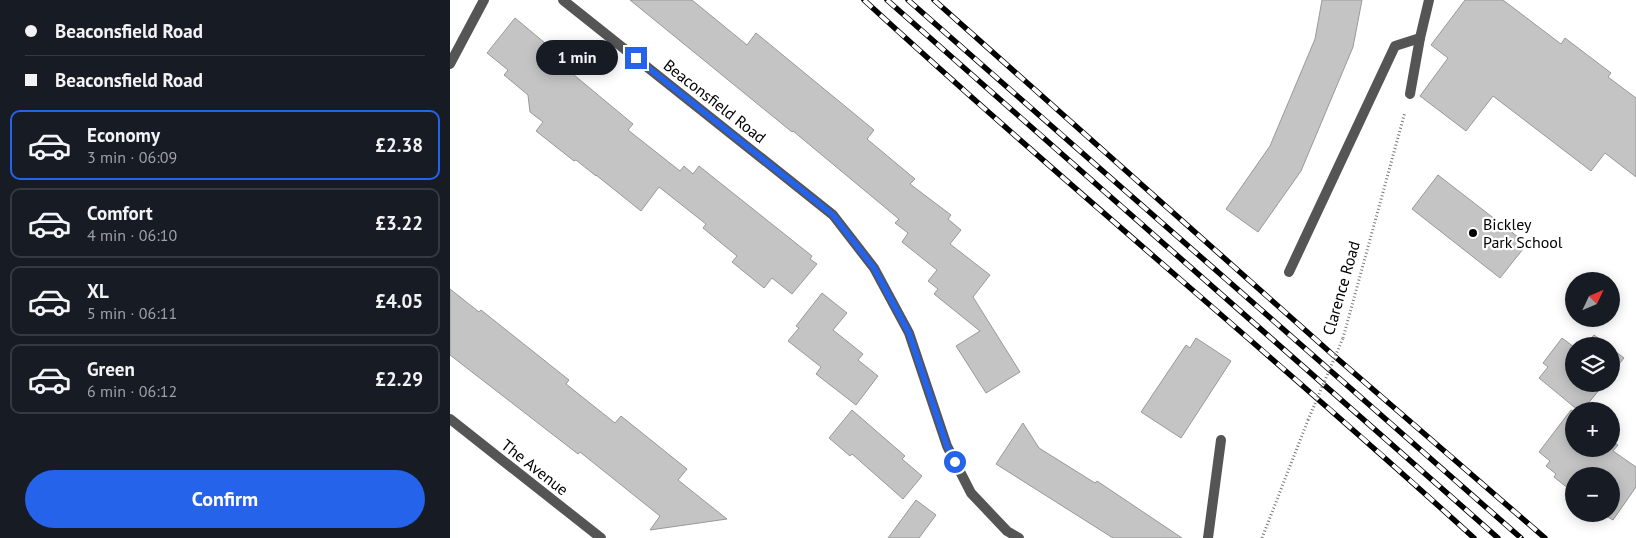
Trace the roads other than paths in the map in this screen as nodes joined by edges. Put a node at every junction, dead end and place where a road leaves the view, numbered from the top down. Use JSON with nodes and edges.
{"nodes":[{"id":1,"x":484,"y":0,"type":"edge"},
{"id":2,"x":564,"y":0,"type":"edge"},
{"id":3,"x":1429,"y":0,"type":"edge"},
{"id":4,"x":1420,"y":38,"type":"junction"},
{"id":5,"x":450,"y":64,"type":"edge"},
{"id":6,"x":1410,"y":94,"type":"road end"},
{"id":7,"x":1289,"y":272,"type":"dead end"},
{"id":8,"x":450,"y":419,"type":"edge"},
{"id":9,"x":1221,"y":440,"type":"dead end"},
{"id":10,"x":601,"y":538,"type":"edge"},
{"id":11,"x":1019,"y":538,"type":"edge"},
{"id":12,"x":1208,"y":538,"type":"edge"}],
"edges":[{"from":1,"to":5,"type":"street"},
{"from":2,"to":11,"type":"street","name":"Beaconsfield Road"},
{"from":3,"to":4,"type":"street"},
{"from":4,"to":6,"type":"street"},
{"from":4,"to":7,"type":"street"},
{"from":8,"to":10,"type":"street","name":"The Avenue"},
{"from":9,"to":12,"type":"street"}]}
